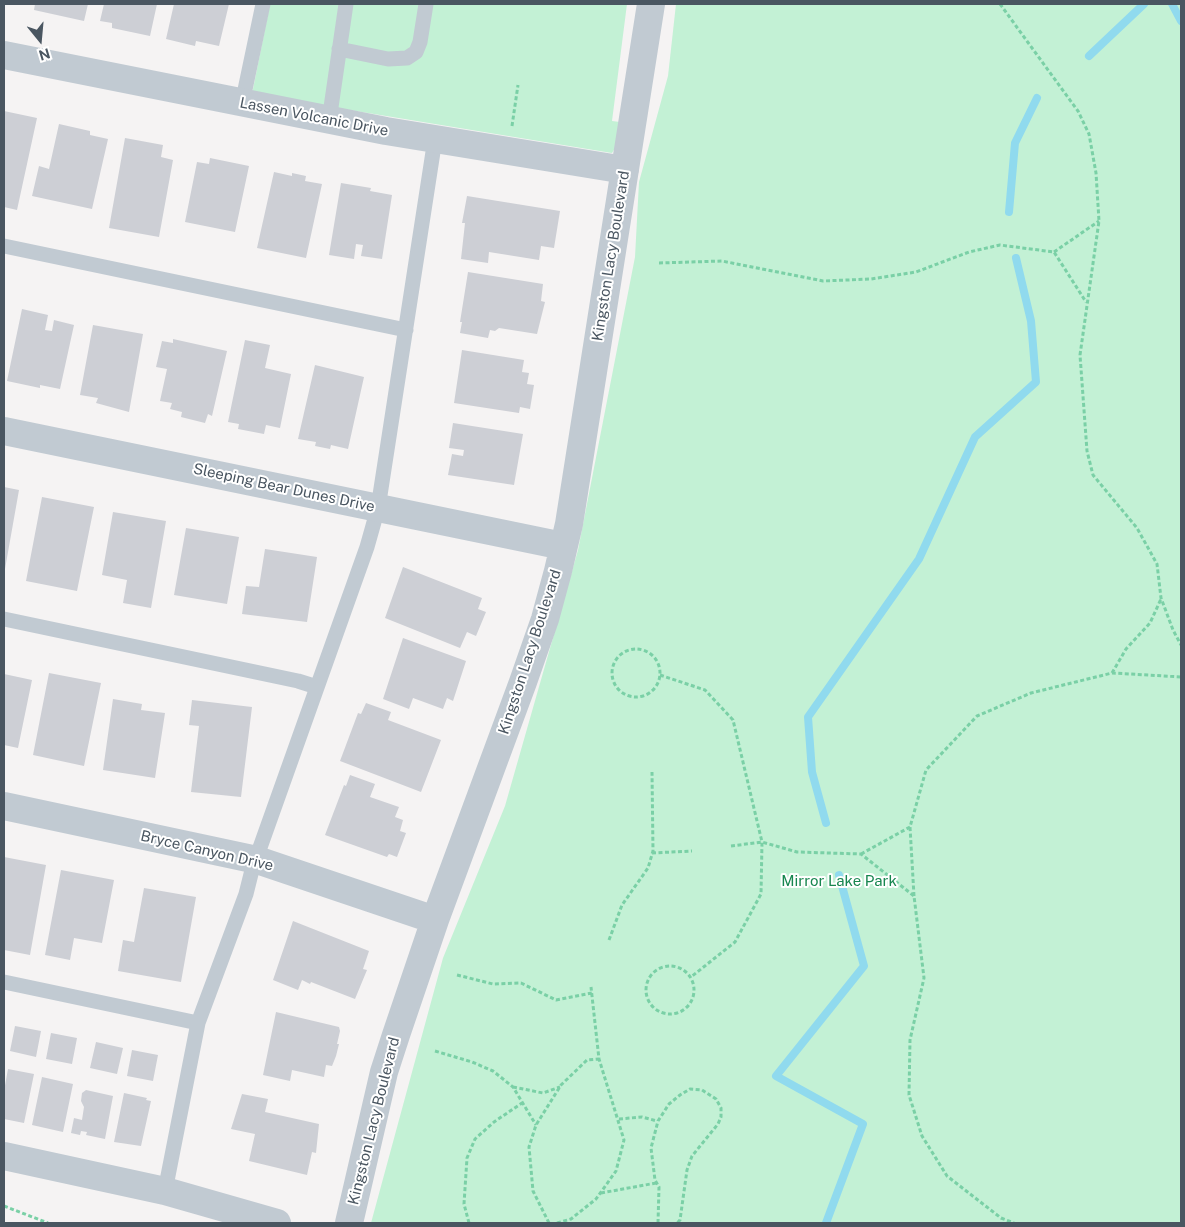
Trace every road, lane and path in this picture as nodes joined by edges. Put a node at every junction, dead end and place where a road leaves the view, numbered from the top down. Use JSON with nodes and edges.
{"nodes":[{"id":1,"x":263,"y":4,"type":"edge"},
{"id":2,"x":346,"y":4,"type":"edge"},
{"id":3,"x":426,"y":4,"type":"edge"},
{"id":4,"x":651,"y":4,"type":"edge"},
{"id":5,"x":1000,"y":4,"type":"edge"},
{"id":6,"x":339,"y":49,"type":"junction"},
{"id":7,"x":4,"y":55,"type":"edge"},
{"id":8,"x":518,"y":85,"type":"dead end"},
{"id":9,"x":242,"y":104,"type":"junction"},
{"id":10,"x":329,"y":121,"type":"junction"},
{"id":11,"x":511,"y":130,"type":"dead end"},
{"id":12,"x":435,"y":139,"type":"junction"},
{"id":13,"x":625,"y":170,"type":"junction"},
{"id":14,"x":1099,"y":221,"type":"junction"},
{"id":15,"x":4,"y":246,"type":"edge"},
{"id":16,"x":1054,"y":252,"type":"junction"},
{"id":17,"x":659,"y":262,"type":"dead end"},
{"id":18,"x":1086,"y":302,"type":"junction"},
{"id":19,"x":406,"y":330,"type":"junction"},
{"id":20,"x":4,"y":431,"type":"edge"},
{"id":21,"x":378,"y":508,"type":"junction"},
{"id":22,"x":564,"y":546,"type":"junction"},
{"id":23,"x":1162,"y":598,"type":"junction"},
{"id":24,"x":4,"y":619,"type":"edge"},
{"id":25,"x":1181,"y":645,"type":"edge"},
{"id":26,"x":1112,"y":673,"type":"junction"},
{"id":27,"x":660,"y":675,"type":"junction"},
{"id":28,"x":1181,"y":677,"type":"edge"},
{"id":29,"x":318,"y":687,"type":"junction"},
{"id":30,"x":652,"y":772,"type":"dead end"},
{"id":31,"x":4,"y":806,"type":"edge"},
{"id":32,"x":910,"y":827,"type":"junction"},
{"id":33,"x":762,"y":842,"type":"junction"},
{"id":34,"x":731,"y":846,"type":"dead end"},
{"id":35,"x":692,"y":851,"type":"dead end"},
{"id":36,"x":652,"y":853,"type":"junction"},
{"id":37,"x":861,"y":854,"type":"junction"},
{"id":38,"x":256,"y":860,"type":"junction"},
{"id":39,"x":914,"y":896,"type":"junction"},
{"id":40,"x":434,"y":920,"type":"junction"},
{"id":41,"x":609,"y":940,"type":"dead end"},
{"id":42,"x":457,"y":975,"type":"dead end"},
{"id":43,"x":691,"y":977,"type":"junction"},
{"id":44,"x":4,"y":982,"type":"edge"},
{"id":45,"x":591,"y":987,"type":"dead end"},
{"id":46,"x":592,"y":993,"type":"junction"},
{"id":47,"x":198,"y":1023,"type":"junction"},
{"id":48,"x":435,"y":1051,"type":"dead end"},
{"id":49,"x":599,"y":1059,"type":"junction"},
{"id":50,"x":513,"y":1087,"type":"junction"},
{"id":51,"x":560,"y":1087,"type":"junction"},
{"id":52,"x":522,"y":1103,"type":"junction"},
{"id":53,"x":619,"y":1119,"type":"junction"},
{"id":54,"x":658,"y":1121,"type":"junction"},
{"id":55,"x":536,"y":1125,"type":"junction"},
{"id":56,"x":4,"y":1156,"type":"edge"},
{"id":57,"x":657,"y":1183,"type":"junction"},
{"id":58,"x":165,"y":1190,"type":"junction"},
{"id":59,"x":600,"y":1193,"type":"junction"},
{"id":60,"x":4,"y":1206,"type":"edge"},
{"id":61,"x":48,"y":1223,"type":"edge"},
{"id":62,"x":278,"y":1223,"type":"edge"},
{"id":63,"x":349,"y":1223,"type":"edge"},
{"id":64,"x":469,"y":1223,"type":"edge"},
{"id":65,"x":549,"y":1223,"type":"edge"},
{"id":66,"x":558,"y":1223,"type":"edge"},
{"id":67,"x":658,"y":1223,"type":"edge"},
{"id":68,"x":677,"y":1223,"type":"edge"},
{"id":69,"x":1014,"y":1223,"type":"edge"}],
"edges":[{"from":1,"to":9,"type":"lane"},
{"from":2,"to":6,"type":"lane"},
{"from":3,"to":6,"type":"lane"},
{"from":4,"to":13,"type":"street","name":"Kingston Lacy Boulevard"},
{"from":5,"to":14,"type":"path"},
{"from":6,"to":10,"type":"lane"},
{"from":7,"to":9,"type":"street","name":"Lassen Volcanic Drive"},
{"from":8,"to":11,"type":"path"},
{"from":9,"to":10,"type":"street","name":"Lassen Volcanic Drive"},
{"from":10,"to":12,"type":"street","name":"Lassen Volcanic Drive"},
{"from":12,"to":13,"type":"street","name":"Lassen Volcanic Drive"},
{"from":12,"to":19,"type":"lane"},
{"from":13,"to":22,"type":"street","name":"Kingston Lacy Boulevard"},
{"from":14,"to":16,"type":"path"},
{"from":14,"to":18,"type":"path"},
{"from":15,"to":19,"type":"lane"},
{"from":16,"to":17,"type":"path"},
{"from":16,"to":18,"type":"path"},
{"from":18,"to":23,"type":"path"},
{"from":19,"to":21,"type":"lane"},
{"from":20,"to":21,"type":"street","name":"Sleeping Bear Dunes Drive"},
{"from":21,"to":22,"type":"street","name":"Sleeping Bear Dunes Drive"},
{"from":21,"to":29,"type":"lane"},
{"from":22,"to":40,"type":"street","name":"Kingston Lacy Boulevard"},
{"from":23,"to":25,"type":"path"},
{"from":23,"to":26,"type":"path"},
{"from":24,"to":29,"type":"lane"},
{"from":26,"to":28,"type":"path"},
{"from":26,"to":32,"type":"path"},
{"from":27,"to":27,"type":"path"},
{"from":27,"to":33,"type":"path"},
{"from":29,"to":38,"type":"lane"},
{"from":30,"to":36,"type":"path"},
{"from":31,"to":38,"type":"street","name":"Bryce Canyon Drive"},
{"from":32,"to":37,"type":"path"},
{"from":32,"to":39,"type":"path"},
{"from":33,"to":34,"type":"path"},
{"from":33,"to":37,"type":"path"},
{"from":33,"to":43,"type":"path"},
{"from":35,"to":36,"type":"path"},
{"from":36,"to":41,"type":"path"},
{"from":37,"to":39,"type":"path"},
{"from":38,"to":40,"type":"street","name":"Bryce Canyon Drive"},
{"from":38,"to":47,"type":"lane"},
{"from":39,"to":69,"type":"path"},
{"from":40,"to":63,"type":"street","name":"Kingston Lacy Boulevard"},
{"from":42,"to":46,"type":"path"},
{"from":43,"to":43,"type":"path"},
{"from":44,"to":47,"type":"lane"},
{"from":45,"to":46,"type":"path"},
{"from":46,"to":49,"type":"path"},
{"from":47,"to":58,"type":"lane"},
{"from":48,"to":50,"type":"path"},
{"from":49,"to":51,"type":"path"},
{"from":49,"to":53,"type":"path"},
{"from":50,"to":51,"type":"path"},
{"from":50,"to":52,"type":"path"},
{"from":51,"to":55,"type":"path"},
{"from":52,"to":55,"type":"path"},
{"from":52,"to":64,"type":"path"},
{"from":53,"to":54,"type":"path"},
{"from":53,"to":59,"type":"path"},
{"from":54,"to":57,"type":"path"},
{"from":54,"to":68,"type":"path"},
{"from":55,"to":65,"type":"path"},
{"from":56,"to":58,"type":"street"},
{"from":57,"to":59,"type":"path"},
{"from":57,"to":67,"type":"path"},
{"from":58,"to":62,"type":"street"},
{"from":59,"to":66,"type":"path"},
{"from":60,"to":61,"type":"path"}]}
